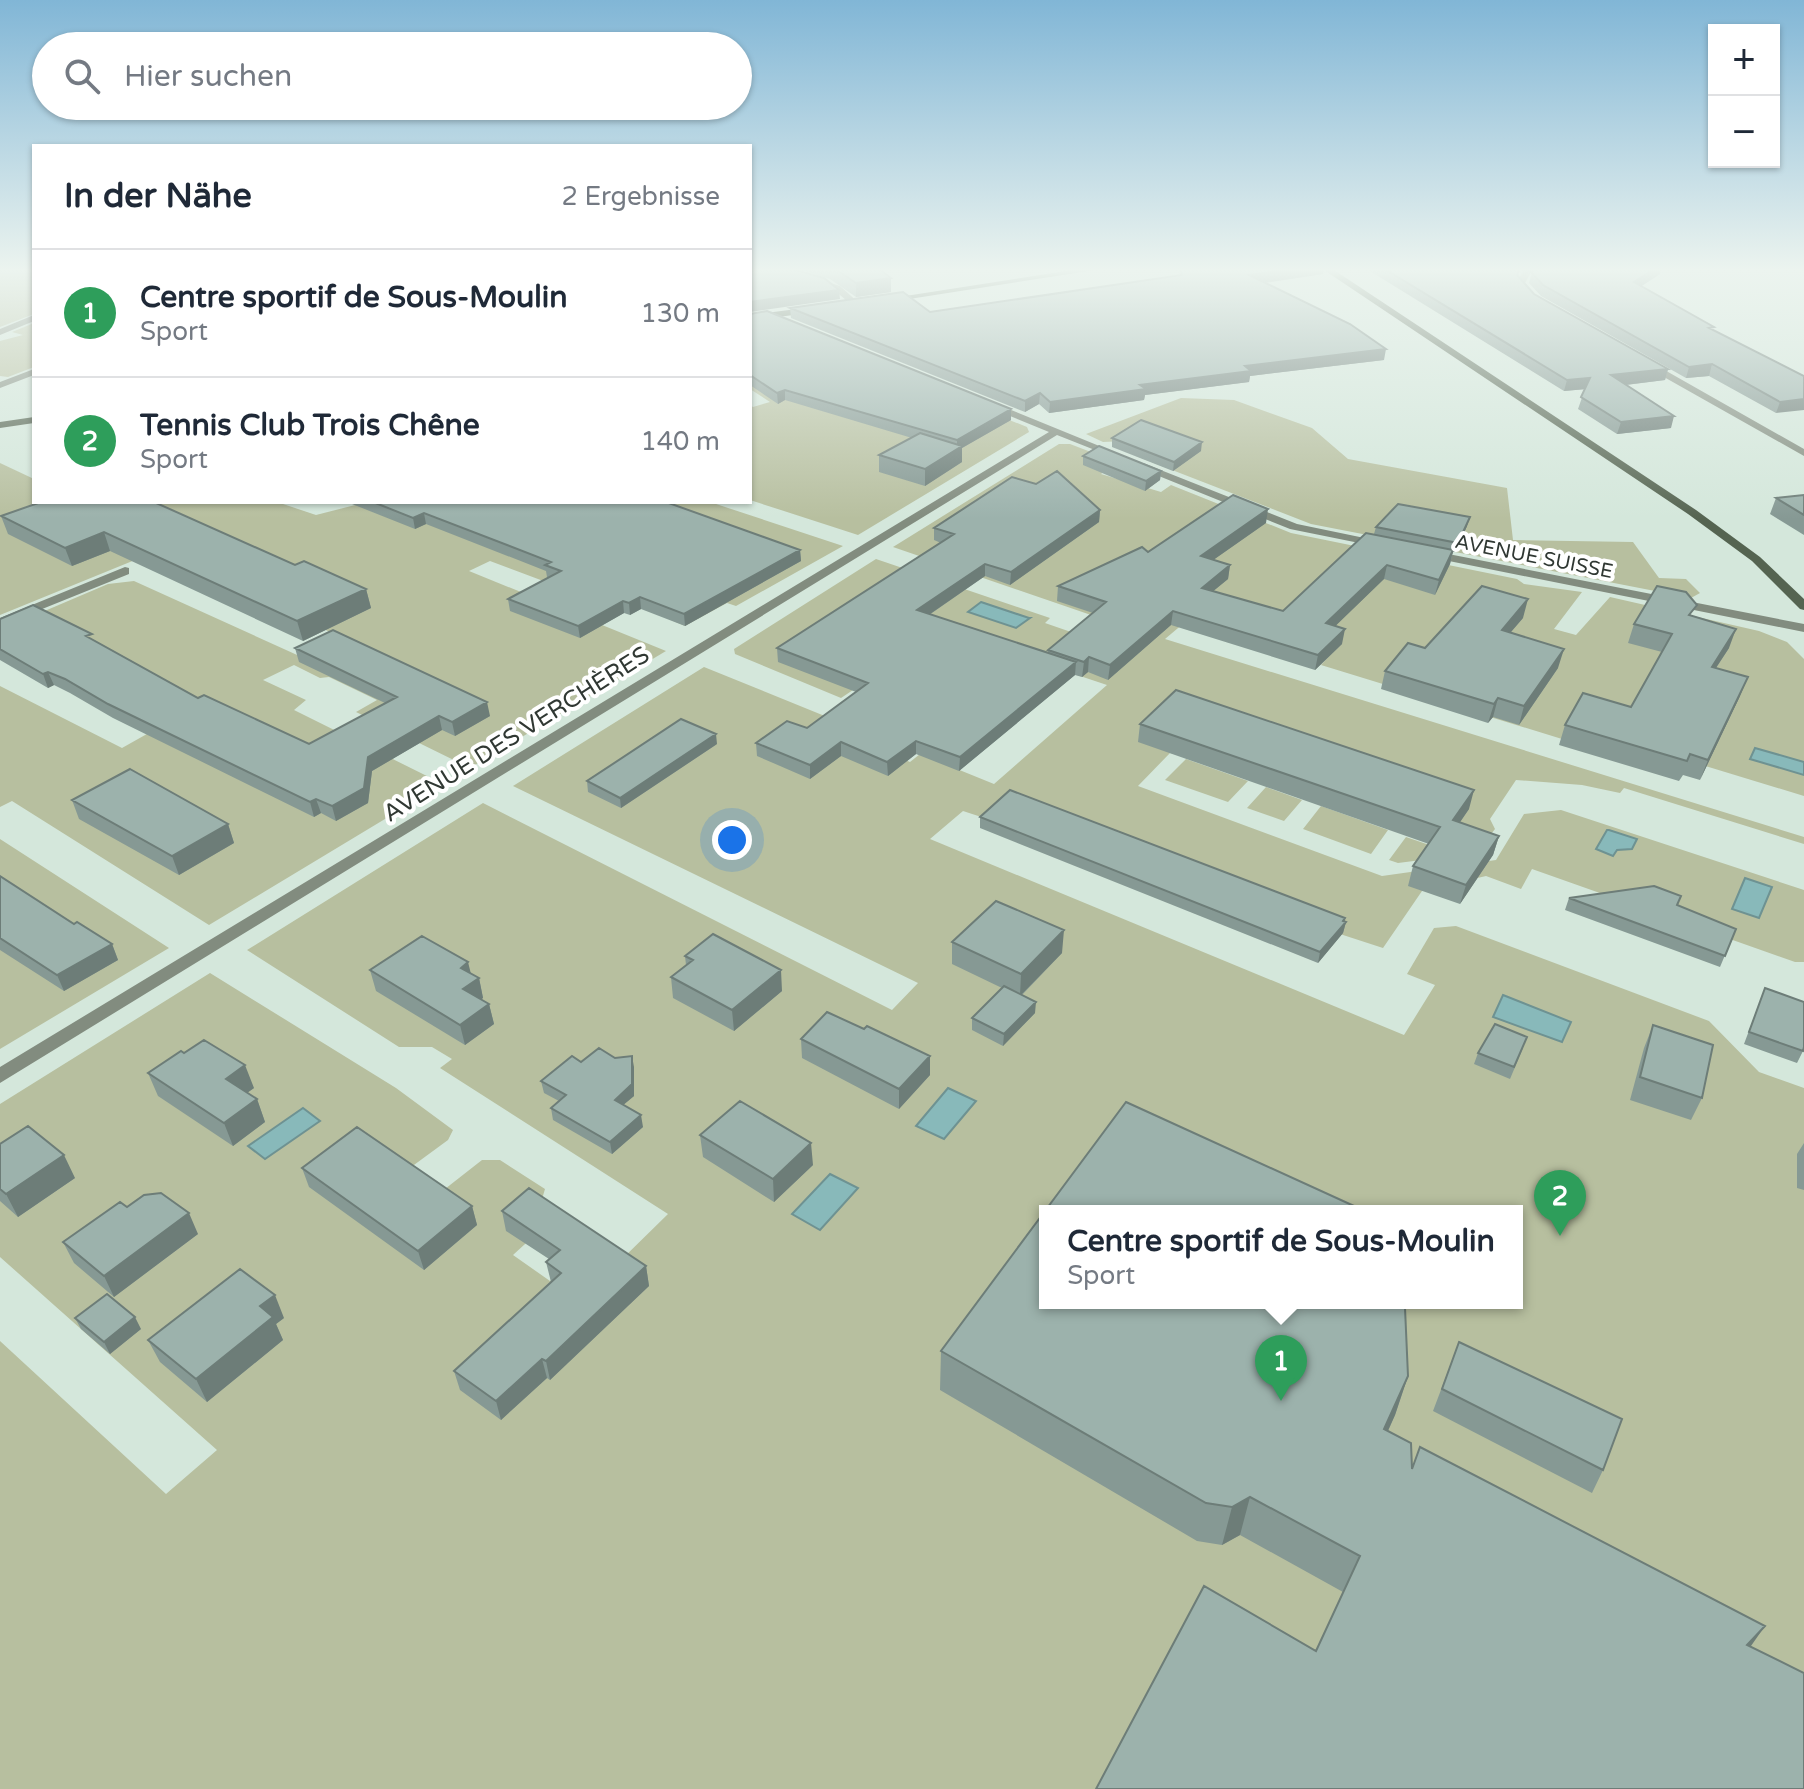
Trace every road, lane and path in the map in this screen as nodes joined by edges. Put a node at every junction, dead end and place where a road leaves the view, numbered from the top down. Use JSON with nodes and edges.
{"nodes":[{"id":1,"x":1451,"y":351,"type":"edge"},
{"id":2,"x":1642,"y":361,"type":"edge"},
{"id":3,"x":32,"y":373,"type":"edge"},
{"id":4,"x":0,"y":385,"type":"edge"},
{"id":5,"x":973,"y":397,"type":"edge"},
{"id":6,"x":32,"y":420,"type":"edge"},
{"id":7,"x":0,"y":425,"type":"edge"},
{"id":8,"x":1057,"y":431,"type":"junction"},
{"id":9,"x":1804,"y":453,"type":"edge"},
{"id":10,"x":1123,"y":458,"type":"edge"},
{"id":11,"x":1137,"y":464,"type":"edge"},
{"id":12,"x":1387,"y":546,"type":"edge"},
{"id":13,"x":1417,"y":552,"type":"edge"},
{"id":14,"x":125,"y":571,"type":"dead end"},
{"id":15,"x":1804,"y":606,"type":"edge"},
{"id":16,"x":0,"y":622,"type":"edge"},
{"id":17,"x":1804,"y":628,"type":"edge"},
{"id":18,"x":0,"y":1076,"type":"edge"}],
"edges":[{"from":1,"to":15,"type":"main road"},
{"from":2,"to":9,"type":"street"},
{"from":3,"to":4,"type":"street"},
{"from":5,"to":8,"type":"street"},
{"from":6,"to":7,"type":"main road"},
{"from":8,"to":10,"type":"street"},
{"from":8,"to":18,"type":"street","name":"AVENUE DES VERCHÈRES"},
{"from":11,"to":12,"type":"street"},
{"from":13,"to":17,"type":"street","name":"AVENUE SUISSE"},
{"from":14,"to":16,"type":"street"}]}
